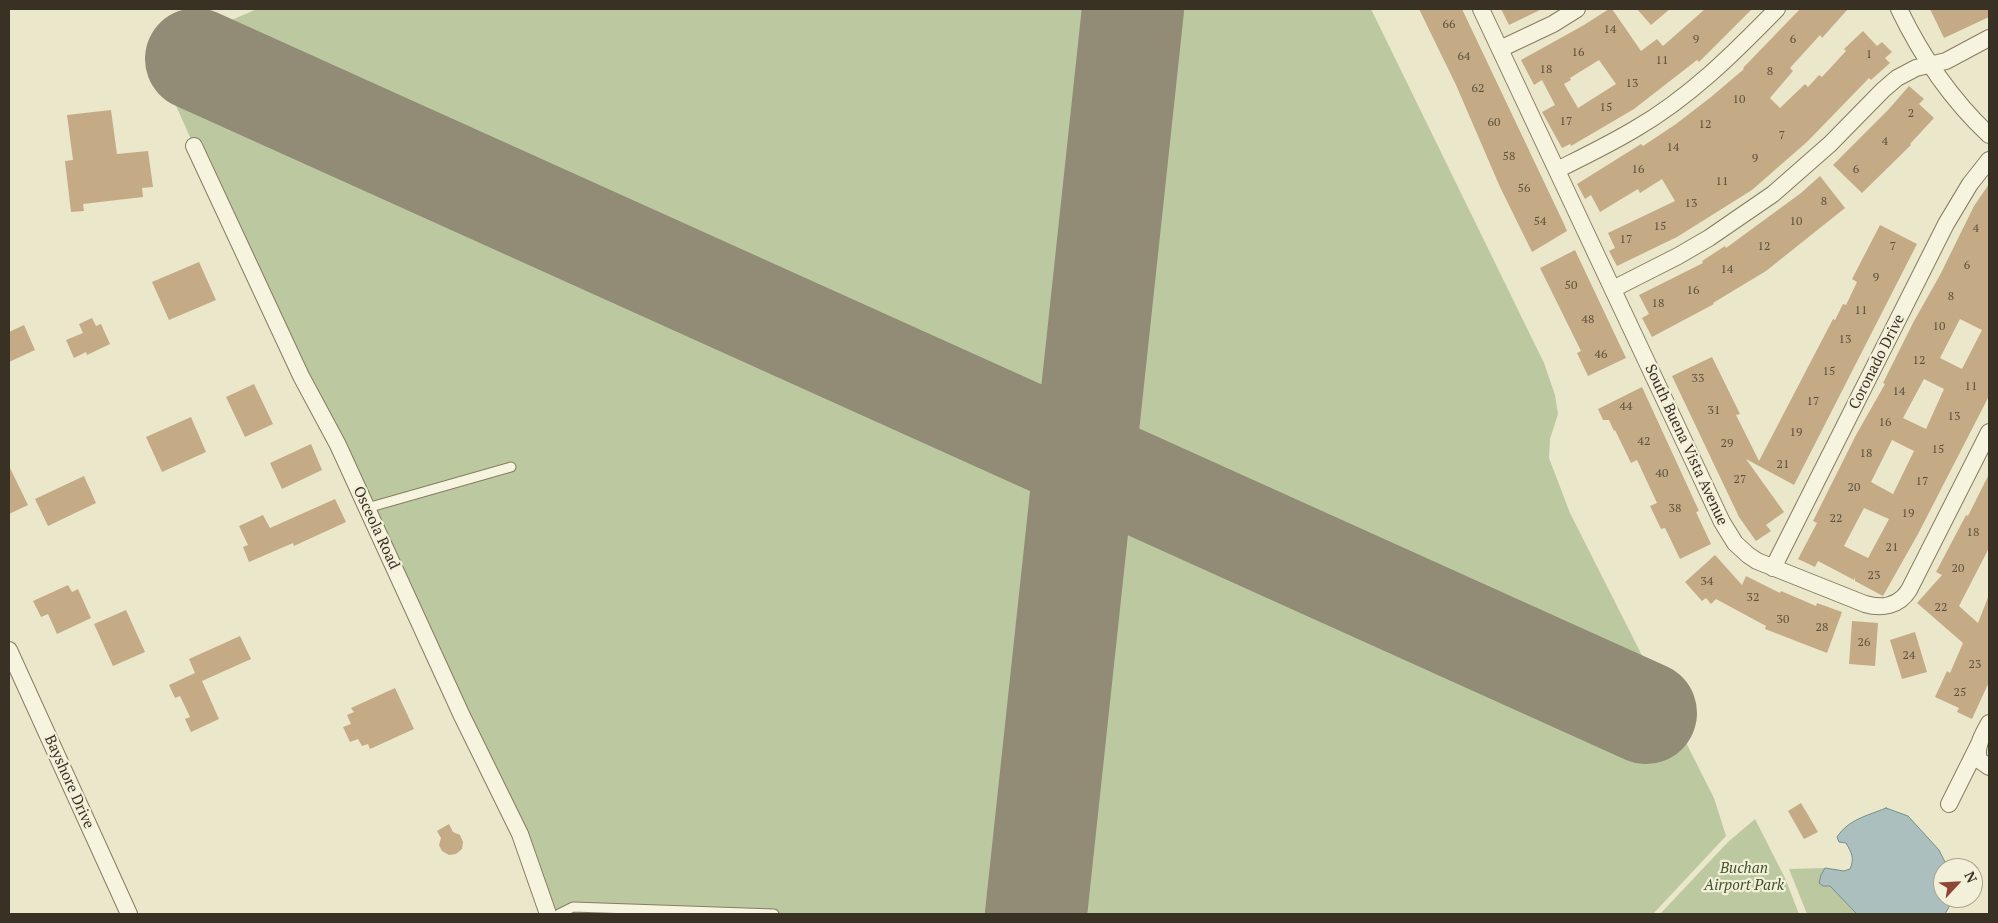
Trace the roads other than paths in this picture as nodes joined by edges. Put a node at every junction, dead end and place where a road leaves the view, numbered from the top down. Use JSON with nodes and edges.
{"nodes":[{"id":1,"x":1481,"y":9,"type":"edge"},
{"id":2,"x":1577,"y":9,"type":"edge"},
{"id":3,"x":1777,"y":9,"type":"edge"},
{"id":4,"x":1899,"y":9,"type":"edge"},
{"id":5,"x":1989,"y":38,"type":"edge"},
{"id":6,"x":1500,"y":49,"type":"junction"},
{"id":7,"x":1931,"y":65,"type":"junction"},
{"id":8,"x":1989,"y":135,"type":"edge"},
{"id":9,"x":194,"y":146,"type":"dead end"},
{"id":10,"x":1989,"y":160,"type":"edge"},
{"id":11,"x":1557,"y":170,"type":"junction"},
{"id":12,"x":1613,"y":289,"type":"junction"},
{"id":13,"x":1989,"y":432,"type":"edge"},
{"id":14,"x":511,"y":467,"type":"dead end"},
{"id":15,"x":367,"y":508,"type":"junction"},
{"id":16,"x":1773,"y":568,"type":"junction"},
{"id":17,"x":9,"y":650,"type":"edge"},
{"id":18,"x":1989,"y":723,"type":"edge"},
{"id":19,"x":1978,"y":750,"type":"junction"},
{"id":20,"x":1989,"y":767,"type":"edge"},
{"id":21,"x":1949,"y":804,"type":"dead end"},
{"id":22,"x":129,"y":914,"type":"edge"},
{"id":23,"x":548,"y":914,"type":"edge"},
{"id":24,"x":559,"y":914,"type":"edge"},
{"id":25,"x":774,"y":914,"type":"edge"}],
"edges":[{"from":1,"to":6,"type":"street","name":"South Buena Vista Avenue"},
{"from":2,"to":6,"type":"street"},
{"from":3,"to":11,"type":"street"},
{"from":4,"to":7,"type":"street"},
{"from":5,"to":7,"type":"street"},
{"from":6,"to":11,"type":"street","name":"South Buena Vista Avenue"},
{"from":7,"to":8,"type":"street"},
{"from":7,"to":12,"type":"street"},
{"from":9,"to":15,"type":"street","name":"Osceola Road"},
{"from":10,"to":16,"type":"street","name":"Coronado Drive"},
{"from":11,"to":12,"type":"street","name":"South Buena Vista Avenue"},
{"from":12,"to":16,"type":"street","name":"South Buena Vista Avenue"},
{"from":13,"to":16,"type":"street","name":"South Buena Vista Avenue"},
{"from":14,"to":15,"type":"lane"},
{"from":15,"to":23,"type":"street","name":"Osceola Road"},
{"from":17,"to":22,"type":"street","name":"Bayshore Drive"},
{"from":18,"to":19,"type":"street"},
{"from":19,"to":20,"type":"street"},
{"from":19,"to":21,"type":"street"},
{"from":24,"to":25,"type":"lane"}]}
